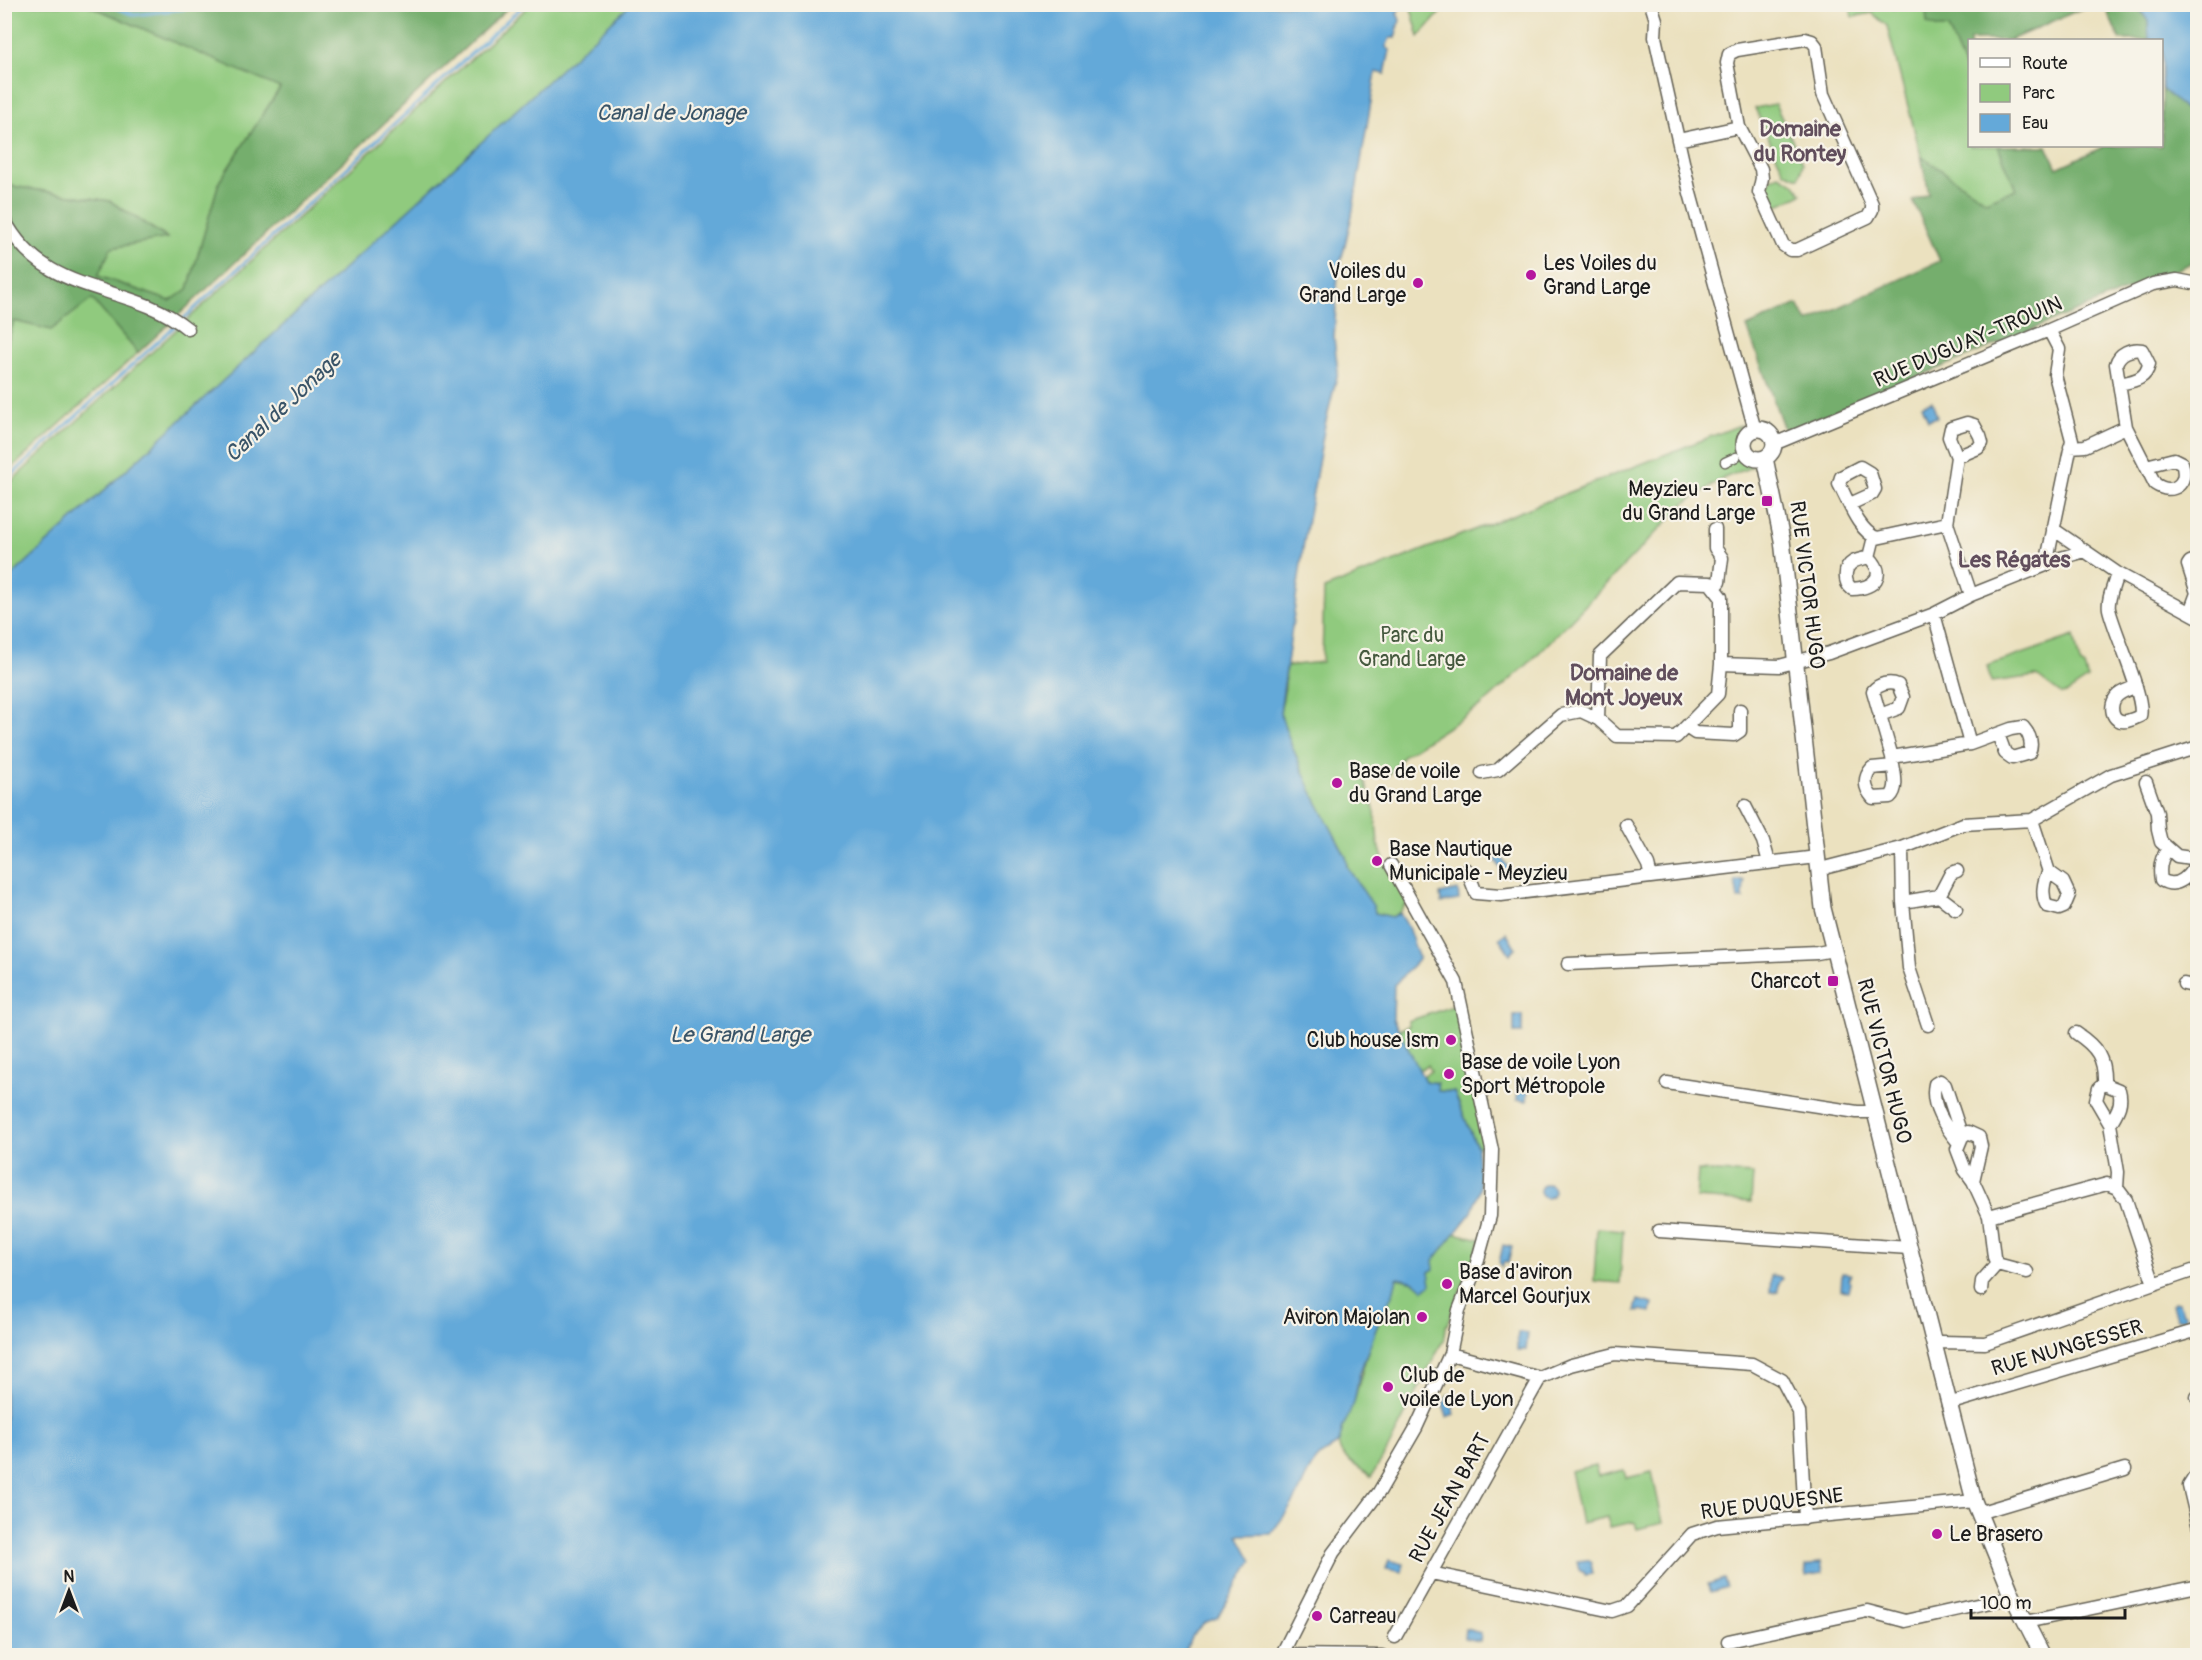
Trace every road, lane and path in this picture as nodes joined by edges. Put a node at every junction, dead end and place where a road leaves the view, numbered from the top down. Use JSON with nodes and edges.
{"nodes":[{"id":1,"x":1652,"y":4,"type":"edge"},
{"id":2,"x":1739,"y":127,"type":"junction"},
{"id":3,"x":1678,"y":140,"type":"junction"},
{"id":4,"x":4,"y":219,"type":"edge"},
{"id":5,"x":2198,"y":284,"type":"edge"},
{"id":6,"x":188,"y":329,"type":"dead end"},
{"id":7,"x":2049,"y":330,"type":"junction"},
{"id":8,"x":2119,"y":384,"type":"dead end"},
{"id":9,"x":2126,"y":427,"type":"junction"},
{"id":10,"x":1755,"y":430,"type":"junction"},
{"id":11,"x":1774,"y":442,"type":"junction"},
{"id":12,"x":2070,"y":447,"type":"junction"},
{"id":13,"x":1736,"y":457,"type":"dead end"},
{"id":14,"x":1958,"y":457,"type":"dead end"},
{"id":15,"x":1765,"y":458,"type":"junction"},
{"id":16,"x":1725,"y":462,"type":"dead end"},
{"id":17,"x":2146,"y":466,"type":"dead end"},
{"id":18,"x":1850,"y":504,"type":"dead end"},
{"id":19,"x":1947,"y":523,"type":"junction"},
{"id":20,"x":1715,"y":529,"type":"dead end"},
{"id":21,"x":2053,"y":529,"type":"junction"},
{"id":22,"x":1874,"y":537,"type":"junction"},
{"id":23,"x":2085,"y":550,"type":"junction"},
{"id":24,"x":1869,"y":557,"type":"dead end"},
{"id":25,"x":2198,"y":559,"type":"edge"},
{"id":26,"x":2047,"y":561,"type":"junction"},
{"id":27,"x":2117,"y":573,"type":"junction"},
{"id":28,"x":1714,"y":588,"type":"junction"},
{"id":29,"x":2197,"y":593,"type":"edge"},
{"id":30,"x":1971,"y":595,"type":"junction"},
{"id":31,"x":2194,"y":614,"type":"edge"},
{"id":32,"x":1934,"y":615,"type":"junction"},
{"id":33,"x":1796,"y":663,"type":"junction"},
{"id":34,"x":1721,"y":664,"type":"junction"},
{"id":35,"x":2135,"y":687,"type":"dead end"},
{"id":36,"x":1740,"y":710,"type":"dead end"},
{"id":37,"x":1880,"y":715,"type":"dead end"},
{"id":38,"x":1599,"y":719,"type":"junction"},
{"id":39,"x":1686,"y":727,"type":"junction"},
{"id":40,"x":1998,"y":734,"type":"dead end"},
{"id":41,"x":1970,"y":744,"type":"junction"},
{"id":42,"x":2198,"y":747,"type":"edge"},
{"id":43,"x":1482,"y":773,"type":"dead end"},
{"id":44,"x":2146,"y":782,"type":"dead end"},
{"id":45,"x":1745,"y":806,"type":"dead end"},
{"id":46,"x":2032,"y":820,"type":"junction"},
{"id":47,"x":1626,"y":825,"type":"dead end"},
{"id":48,"x":1902,"y":848,"type":"junction"},
{"id":49,"x":2168,"y":850,"type":"junction"},
{"id":50,"x":2197,"y":859,"type":"edge"},
{"id":51,"x":1768,"y":862,"type":"junction"},
{"id":52,"x":1818,"y":864,"type":"junction"},
{"id":53,"x":1390,"y":865,"type":"dead end"},
{"id":54,"x":1467,"y":870,"type":"dead end"},
{"id":55,"x":1957,"y":871,"type":"dead end"},
{"id":56,"x":2049,"y":872,"type":"dead end"},
{"id":57,"x":1651,"y":877,"type":"junction"},
{"id":58,"x":1939,"y":896,"type":"junction"},
{"id":59,"x":1903,"y":902,"type":"junction"},
{"id":60,"x":1956,"y":909,"type":"dead end"},
{"id":61,"x":1833,"y":950,"type":"junction"},
{"id":62,"x":1568,"y":964,"type":"dead end"},
{"id":63,"x":2184,"y":984,"type":"dead end"},
{"id":64,"x":2198,"y":987,"type":"edge"},
{"id":65,"x":1928,"y":1025,"type":"dead end"},
{"id":66,"x":2076,"y":1033,"type":"dead end"},
{"id":67,"x":1666,"y":1083,"type":"dead end"},
{"id":68,"x":2104,"y":1084,"type":"junction"},
{"id":69,"x":1875,"y":1112,"type":"junction"},
{"id":70,"x":2110,"y":1124,"type":"junction"},
{"id":71,"x":1973,"y":1181,"type":"junction"},
{"id":72,"x":2118,"y":1188,"type":"junction"},
{"id":73,"x":1989,"y":1216,"type":"junction"},
{"id":74,"x":1659,"y":1231,"type":"dead end"},
{"id":75,"x":1909,"y":1248,"type":"junction"},
{"id":76,"x":1997,"y":1264,"type":"junction"},
{"id":77,"x":2198,"y":1269,"type":"edge"},
{"id":78,"x":2027,"y":1272,"type":"dead end"},
{"id":79,"x":2154,"y":1284,"type":"junction"},
{"id":80,"x":1981,"y":1290,"type":"dead end"},
{"id":81,"x":2198,"y":1330,"type":"edge"},
{"id":82,"x":1934,"y":1345,"type":"junction"},
{"id":83,"x":1450,"y":1354,"type":"junction"},
{"id":84,"x":1540,"y":1378,"type":"junction"},
{"id":85,"x":1948,"y":1404,"type":"junction"},
{"id":86,"x":2125,"y":1469,"type":"dead end"},
{"id":87,"x":2198,"y":1477,"type":"edge"},
{"id":88,"x":1976,"y":1507,"type":"junction"},
{"id":89,"x":1805,"y":1518,"type":"junction"},
{"id":90,"x":2198,"y":1524,"type":"edge"},
{"id":91,"x":1431,"y":1573,"type":"junction"},
{"id":92,"x":2198,"y":1586,"type":"edge"},
{"id":93,"x":2013,"y":1597,"type":"junction"},
{"id":94,"x":2026,"y":1622,"type":"junction"},
{"id":95,"x":1395,"y":1637,"type":"dead end"},
{"id":96,"x":1728,"y":1641,"type":"dead end"},
{"id":97,"x":1281,"y":1655,"type":"edge"},
{"id":98,"x":1382,"y":1656,"type":"edge"},
{"id":99,"x":2043,"y":1656,"type":"edge"}],
"edges":[{"from":1,"to":3,"type":"street"},
{"from":2,"to":2,"type":"street"},
{"from":2,"to":3,"type":"street"},
{"from":3,"to":10,"type":"street"},
{"from":4,"to":6,"type":"street"},
{"from":5,"to":7,"type":"street","name":"RUE DUGUAY-TROUIN"},
{"from":7,"to":11,"type":"street","name":"RUE DUGUAY-TROUIN"},
{"from":7,"to":12,"type":"street"},
{"from":8,"to":9,"type":"street"},
{"from":9,"to":12,"type":"street"},
{"from":9,"to":17,"type":"street"},
{"from":10,"to":11,"type":"street"},
{"from":10,"to":15,"type":"street"},
{"from":11,"to":15,"type":"street"},
{"from":12,"to":21,"type":"street"},
{"from":13,"to":16,"type":"street"},
{"from":14,"to":19,"type":"street"},
{"from":15,"to":33,"type":"street","name":"RUE VICTOR HUGO"},
{"from":18,"to":22,"type":"street"},
{"from":19,"to":22,"type":"street"},
{"from":19,"to":30,"type":"street"},
{"from":20,"to":28,"type":"street"},
{"from":21,"to":23,"type":"street"},
{"from":21,"to":26,"type":"street"},
{"from":22,"to":24,"type":"street"},
{"from":23,"to":26,"type":"street"},
{"from":23,"to":27,"type":"street"},
{"from":25,"to":29,"type":"street"},
{"from":26,"to":30,"type":"street"},
{"from":27,"to":31,"type":"street"},
{"from":27,"to":35,"type":"street"},
{"from":28,"to":34,"type":"street"},
{"from":28,"to":38,"type":"street"},
{"from":29,"to":31,"type":"street"},
{"from":30,"to":32,"type":"street"},
{"from":32,"to":33,"type":"street"},
{"from":32,"to":41,"type":"street"},
{"from":33,"to":34,"type":"street"},
{"from":33,"to":52,"type":"street","name":"RUE VICTOR HUGO"},
{"from":34,"to":39,"type":"street"},
{"from":36,"to":39,"type":"street"},
{"from":37,"to":41,"type":"street"},
{"from":38,"to":39,"type":"street"},
{"from":38,"to":43,"type":"street"},
{"from":40,"to":41,"type":"street"},
{"from":42,"to":46,"type":"street"},
{"from":44,"to":49,"type":"street"},
{"from":45,"to":51,"type":"street"},
{"from":46,"to":48,"type":"street"},
{"from":46,"to":56,"type":"street"},
{"from":47,"to":57,"type":"street"},
{"from":48,"to":52,"type":"street"},
{"from":48,"to":59,"type":"street"},
{"from":49,"to":50,"type":"street"},
{"from":49,"to":50,"type":"street"},
{"from":51,"to":52,"type":"street"},
{"from":51,"to":57,"type":"street"},
{"from":52,"to":61,"type":"street","name":"RUE VICTOR HUGO"},
{"from":53,"to":83,"type":"street"},
{"from":54,"to":57,"type":"street"},
{"from":55,"to":58,"type":"street"},
{"from":58,"to":59,"type":"street"},
{"from":58,"to":60,"type":"street"},
{"from":59,"to":65,"type":"street"},
{"from":61,"to":62,"type":"street"},
{"from":61,"to":69,"type":"street","name":"RUE VICTOR HUGO"},
{"from":63,"to":64,"type":"street"},
{"from":66,"to":68,"type":"street"},
{"from":67,"to":69,"type":"street"},
{"from":68,"to":70,"type":"street"},
{"from":68,"to":70,"type":"street"},
{"from":69,"to":75,"type":"street","name":"RUE VICTOR HUGO"},
{"from":70,"to":72,"type":"street"},
{"from":71,"to":71,"type":"street"},
{"from":71,"to":73,"type":"street"},
{"from":72,"to":73,"type":"street"},
{"from":72,"to":79,"type":"street"},
{"from":73,"to":76,"type":"street"},
{"from":74,"to":75,"type":"street"},
{"from":75,"to":82,"type":"street","name":"RUE VICTOR HUGO"},
{"from":76,"to":78,"type":"street"},
{"from":76,"to":80,"type":"street"},
{"from":77,"to":79,"type":"street"},
{"from":79,"to":82,"type":"street"},
{"from":81,"to":85,"type":"street","name":"RUE NUNGESSER"},
{"from":82,"to":85,"type":"street","name":"RUE VICTOR HUGO"},
{"from":83,"to":84,"type":"street"},
{"from":83,"to":97,"type":"street"},
{"from":84,"to":89,"type":"street"},
{"from":84,"to":91,"type":"street","name":"RUE JEAN BART"},
{"from":85,"to":88,"type":"street","name":"RUE VICTOR HUGO"},
{"from":86,"to":88,"type":"street","name":"RUE DUQUESNE"},
{"from":87,"to":90,"type":"street"},
{"from":88,"to":89,"type":"street","name":"RUE DUQUESNE"},
{"from":88,"to":93,"type":"street","name":"RUE VICTOR HUGO"},
{"from":89,"to":91,"type":"street","name":"RUE DUQUESNE"},
{"from":91,"to":95,"type":"street","name":"RUE JEAN BART"},
{"from":92,"to":94,"type":"street"},
{"from":93,"to":94,"type":"street","name":"RUE VICTOR HUGO"},
{"from":93,"to":96,"type":"street"},
{"from":94,"to":99,"type":"street","name":"RUE VICTOR HUGO"},
{"from":97,"to":98,"type":"street"}]}
